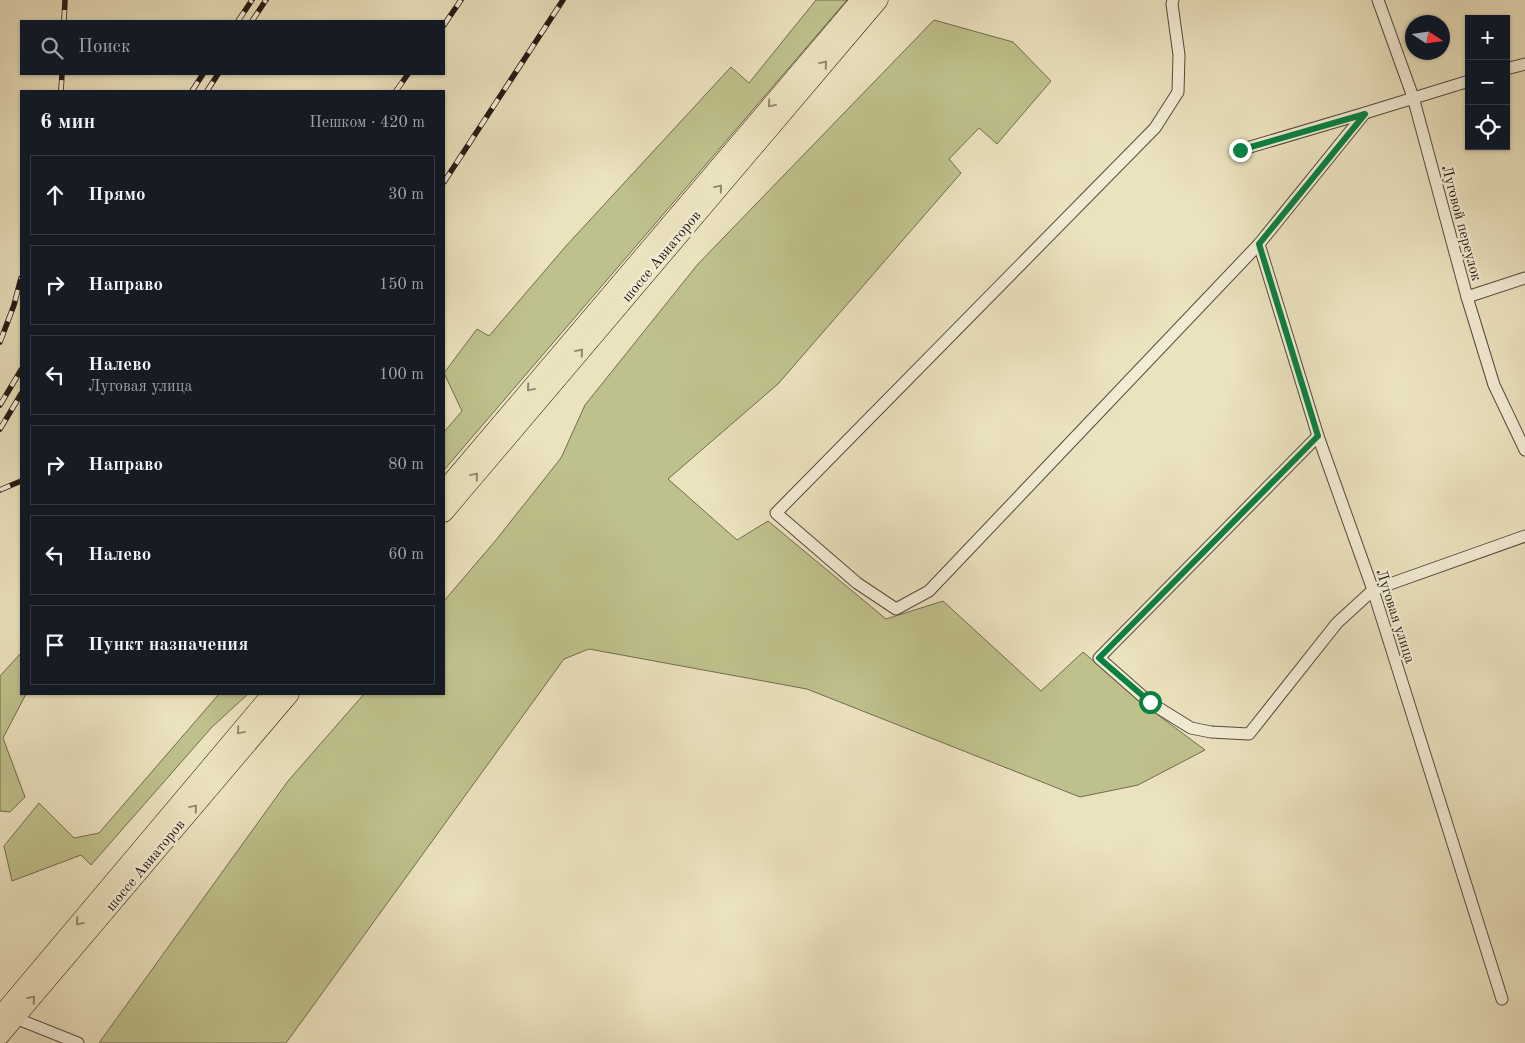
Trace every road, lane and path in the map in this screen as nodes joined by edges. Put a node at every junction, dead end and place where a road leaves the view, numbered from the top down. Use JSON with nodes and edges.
{"nodes":[{"id":1,"x":860,"y":0,"type":"edge"},
{"id":2,"x":879,"y":0,"type":"edge"},
{"id":3,"x":1173,"y":0,"type":"edge"},
{"id":4,"x":1378,"y":0,"type":"edge"},
{"id":5,"x":1525,"y":64,"type":"edge"},
{"id":6,"x":1510,"y":68,"type":"edge"},
{"id":7,"x":1465,"y":82,"type":"edge"},
{"id":8,"x":1413,"y":97,"type":"junction"},
{"id":9,"x":1365,"y":114,"type":"junction"},
{"id":10,"x":1240,"y":150,"type":"dead end"},
{"id":11,"x":1259,"y":244,"type":"junction"},
{"id":12,"x":1525,"y":278,"type":"edge"},
{"id":13,"x":1467,"y":297,"type":"junction"},
{"id":14,"x":1318,"y":436,"type":"junction"},
{"id":15,"x":1525,"y":450,"type":"edge"},
{"id":16,"x":445,"y":489,"type":"edge"},
{"id":17,"x":445,"y":512,"type":"edge"},
{"id":18,"x":1525,"y":536,"type":"edge"},
{"id":19,"x":1373,"y":590,"type":"junction"},
{"id":20,"x":270,"y":695,"type":"edge"},
{"id":21,"x":289,"y":695,"type":"edge"},
{"id":22,"x":1502,"y":999,"type":"dead end"},
{"id":23,"x":8,"y":1017,"type":"edge"},
{"id":24,"x":0,"y":1036,"type":"edge"},
{"id":25,"x":78,"y":1043,"type":"edge"}],
"edges":[{"from":1,"to":16,"type":"main road","name":"шоссе Авиаторов","one_way":true},
{"from":17,"to":2,"type":"main road","name":"шоссе Авиаторов","one_way":true},
{"from":3,"to":11,"type":"street"},
{"from":4,"to":8,"type":"street","name":"Луговой переулок"},
{"from":5,"to":6,"type":"street"},
{"from":7,"to":8,"type":"street"},
{"from":8,"to":9,"type":"street"},
{"from":8,"to":13,"type":"street","name":"Луговой переулок"},
{"from":9,"to":10,"type":"street"},
{"from":9,"to":11,"type":"street"},
{"from":11,"to":14,"type":"street","name":"Луговая улица"},
{"from":12,"to":13,"type":"street"},
{"from":13,"to":15,"type":"street","name":"Луговой переулок"},
{"from":14,"to":19,"type":"street","name":"Луговая улица"},
{"from":14,"to":19,"type":"street"},
{"from":18,"to":19,"type":"street"},
{"from":19,"to":22,"type":"street","name":"Луговая улица"},
{"from":20,"to":23,"type":"main road","name":"шоссе Авиаторов","one_way":true},
{"from":23,"to":21,"type":"main road","name":"шоссе Авиаторов","one_way":true},
{"from":23,"to":24,"type":"main road","name":"шоссе Авиаторов"},
{"from":23,"to":25,"type":"street"}]}
